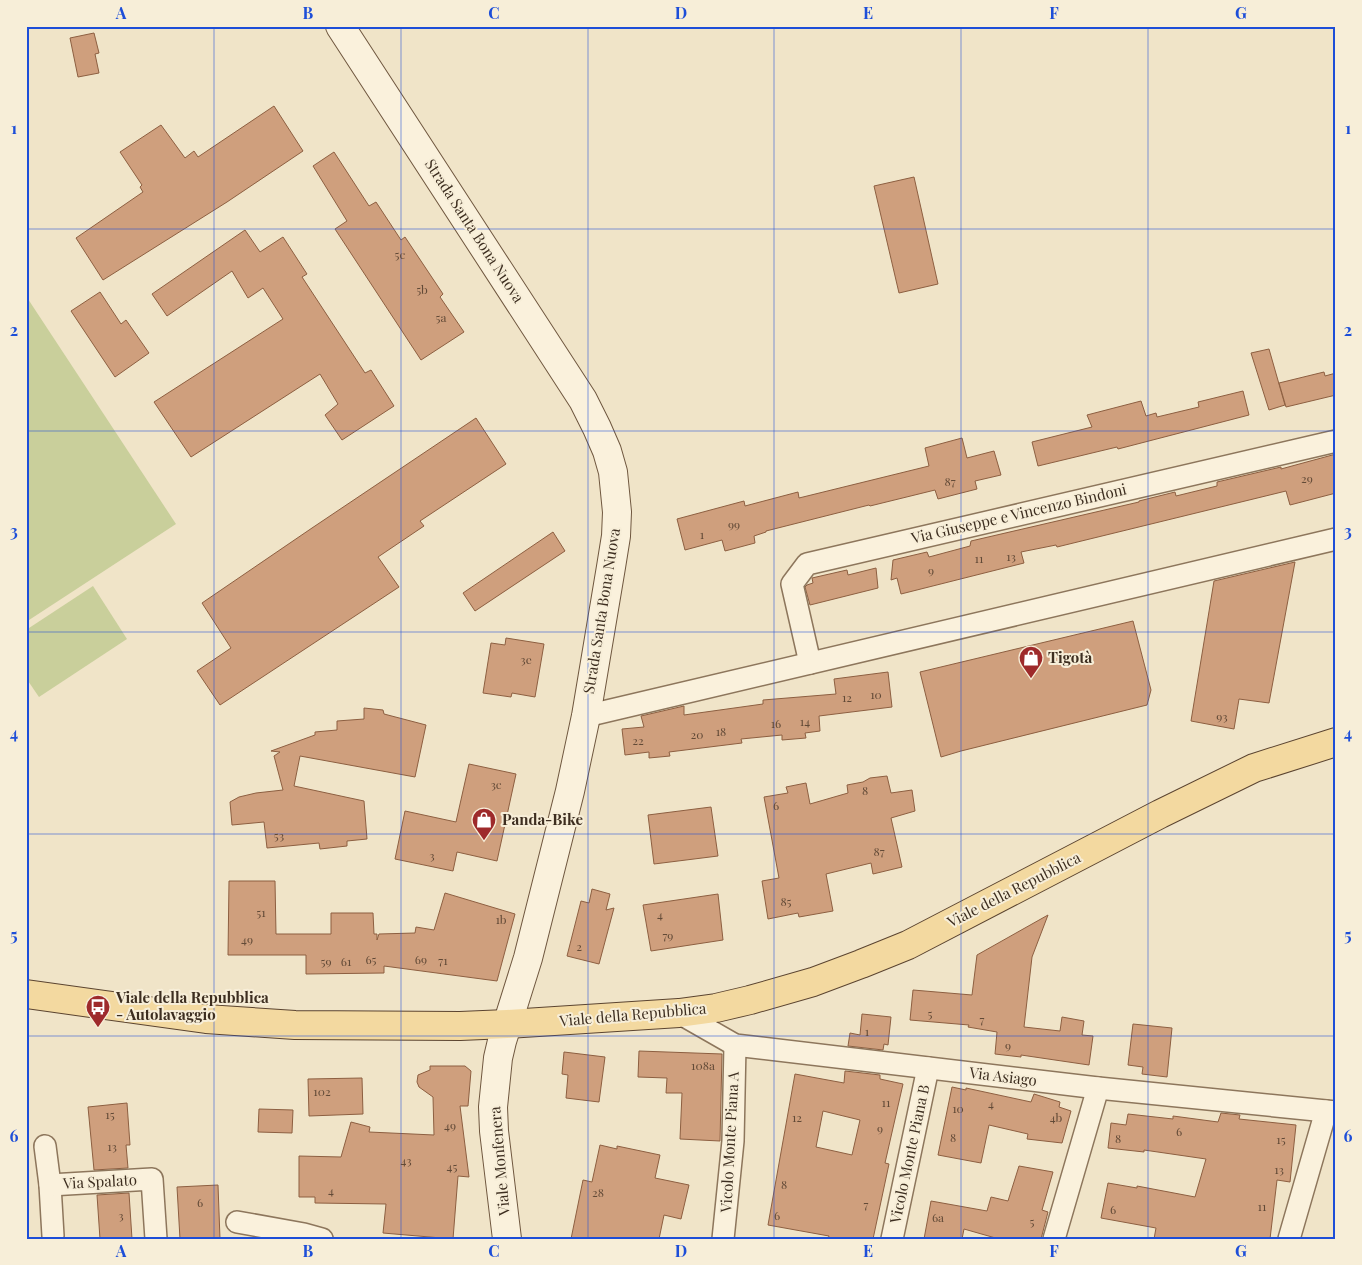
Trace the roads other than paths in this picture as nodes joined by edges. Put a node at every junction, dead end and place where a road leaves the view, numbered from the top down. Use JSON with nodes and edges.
{"nodes":[{"id":1,"x":340,"y":26,"type":"edge"},
{"id":2,"x":1336,"y":441,"type":"edge"},
{"id":3,"x":1336,"y":539,"type":"edge"},
{"id":4,"x":810,"y":663,"type":"junction"},
{"id":5,"x":586,"y":716,"type":"junction"},
{"id":6,"x":1336,"y":742,"type":"edge"},
{"id":7,"x":26,"y":994,"type":"edge"},
{"id":8,"x":679,"y":1013,"type":"junction"},
{"id":9,"x":507,"y":1024,"type":"junction"},
{"id":10,"x":735,"y":1045,"type":"junction"},
{"id":11,"x":928,"y":1068,"type":"junction"},
{"id":12,"x":1098,"y":1088,"type":"junction"},
{"id":13,"x":1331,"y":1112,"type":"edge"},
{"id":14,"x":45,"y":1146,"type":"dead end"},
{"id":15,"x":50,"y":1185,"type":"junction"},
{"id":16,"x":236,"y":1222,"type":"dead end"},
{"id":17,"x":53,"y":1236,"type":"dead end"},
{"id":18,"x":156,"y":1239,"type":"edge"},
{"id":19,"x":322,"y":1239,"type":"edge"},
{"id":20,"x":507,"y":1239,"type":"edge"},
{"id":21,"x":724,"y":1239,"type":"edge"},
{"id":22,"x":892,"y":1239,"type":"edge"},
{"id":23,"x":1054,"y":1239,"type":"edge"},
{"id":24,"x":1290,"y":1239,"type":"edge"}],
"edges":[{"from":1,"to":5,"type":"street","name":"Strada Santa Bona Nuova"},
{"from":2,"to":4,"type":"street","name":"Via Giuseppe e Vincenzo Bindoni"},
{"from":3,"to":4,"type":"street"},
{"from":4,"to":5,"type":"street"},
{"from":5,"to":9,"type":"street","name":"Strada Santa Bona Nuova"},
{"from":6,"to":8,"type":"main road","name":"Viale della Repubblica"},
{"from":7,"to":9,"type":"main road","name":"Viale della Repubblica"},
{"from":8,"to":9,"type":"main road","name":"Viale della Repubblica"},
{"from":8,"to":10,"type":"street","name":"Via Asiago"},
{"from":9,"to":20,"type":"street","name":"Viale Monfenera"},
{"from":10,"to":11,"type":"street","name":"Via Asiago"},
{"from":10,"to":21,"type":"street","name":"Vicolo Monte Piana A"},
{"from":11,"to":12,"type":"street","name":"Via Asiago"},
{"from":11,"to":22,"type":"street","name":"Vicolo Monte Piana B"},
{"from":12,"to":13,"type":"street","name":"Via Asiago"},
{"from":12,"to":23,"type":"street"},
{"from":13,"to":24,"type":"street"},
{"from":14,"to":15,"type":"street","name":"Via Spalato"},
{"from":15,"to":17,"type":"street","name":"Via Spalato"},
{"from":15,"to":18,"type":"street","name":"Via Spalato"},
{"from":16,"to":19,"type":"street"}]}
